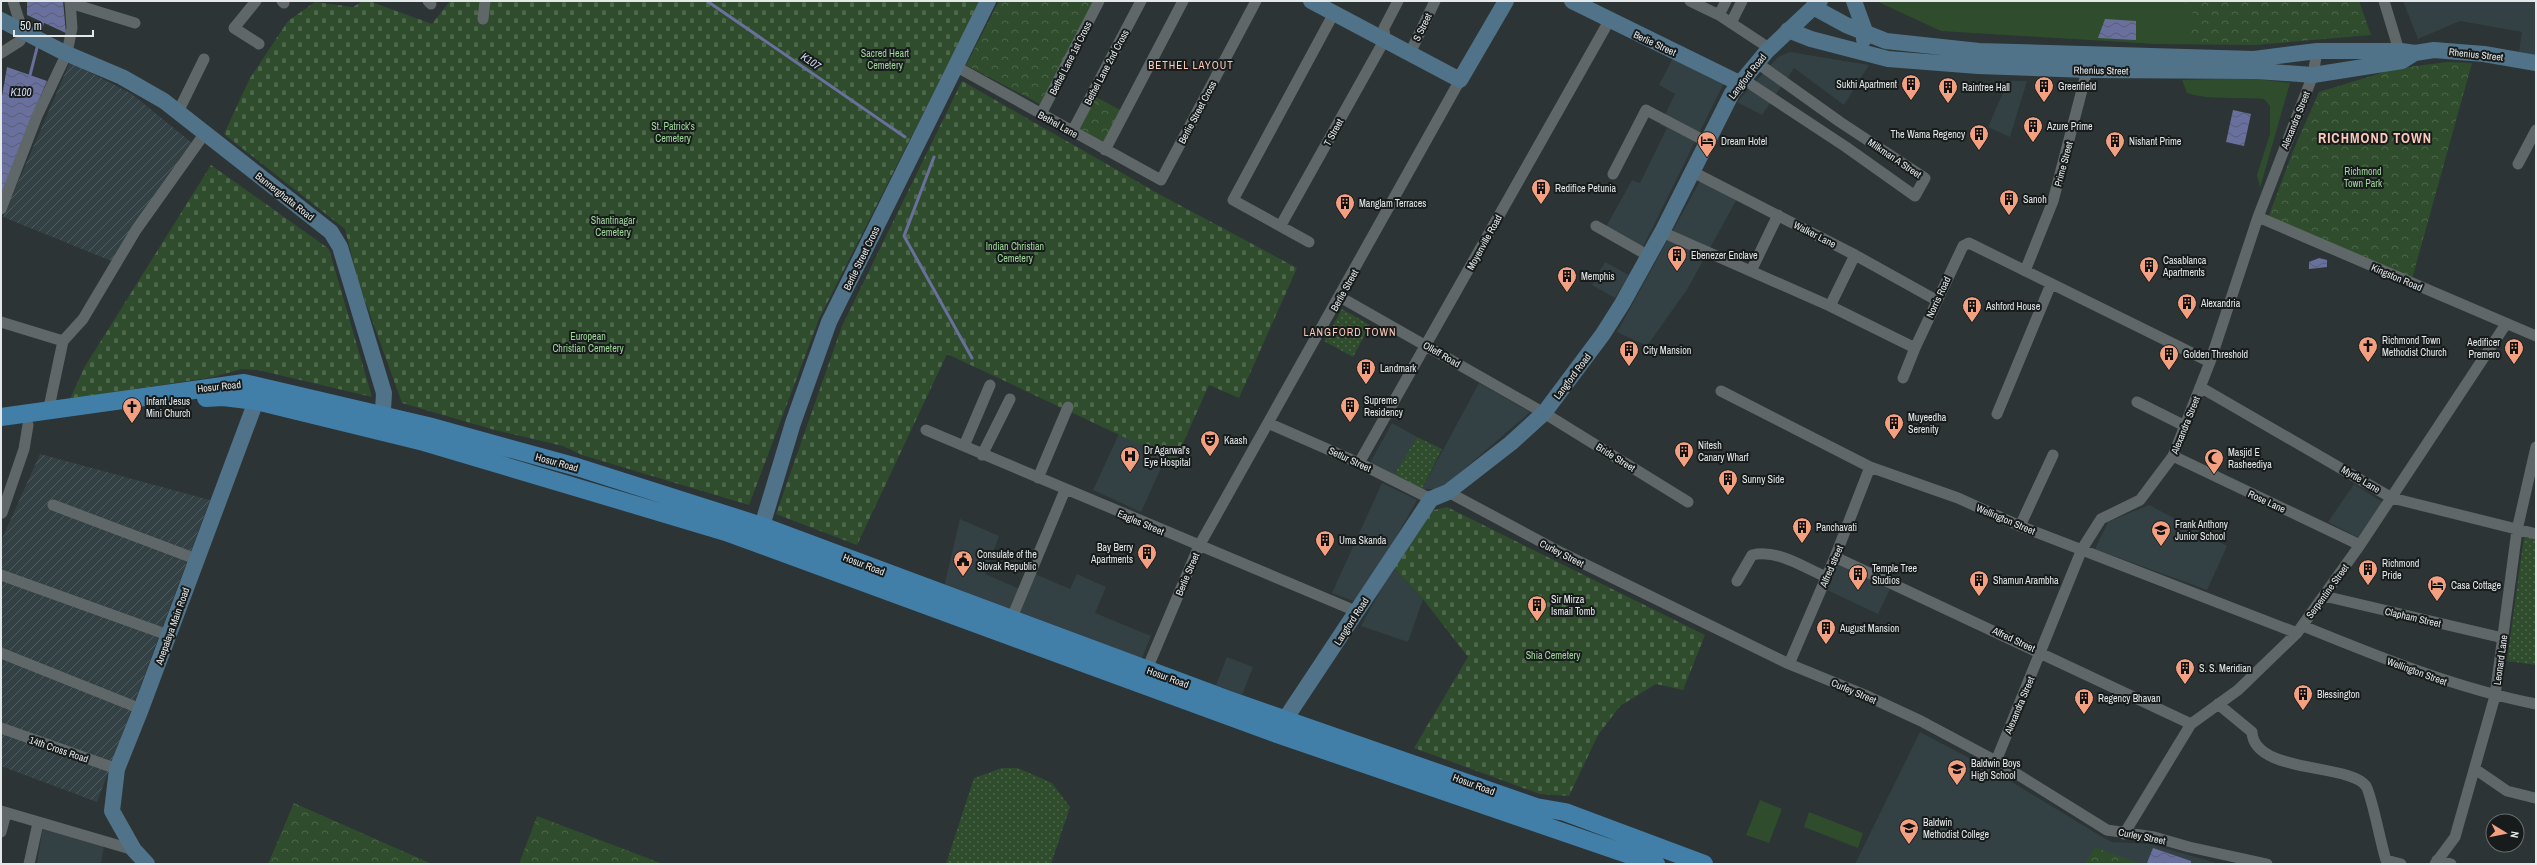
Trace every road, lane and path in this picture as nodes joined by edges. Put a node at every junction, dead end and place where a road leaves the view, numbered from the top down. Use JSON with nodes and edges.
{"nodes":[{"id":1,"x":13,"y":1,"type":"edge"},
{"id":2,"x":256,"y":1,"type":"edge"},
{"id":3,"x":484,"y":1,"type":"edge"},
{"id":4,"x":988,"y":1,"type":"edge"},
{"id":5,"x":1099,"y":1,"type":"edge"},
{"id":6,"x":1141,"y":1,"type":"edge"},
{"id":7,"x":1183,"y":1,"type":"edge"},
{"id":8,"x":1256,"y":1,"type":"edge"},
{"id":9,"x":1398,"y":1,"type":"edge"},
{"id":10,"x":1435,"y":1,"type":"edge"},
{"id":11,"x":1506,"y":1,"type":"edge"},
{"id":12,"x":1572,"y":1,"type":"edge"},
{"id":13,"x":1690,"y":1,"type":"edge"},
{"id":14,"x":1726,"y":1,"type":"edge"},
{"id":15,"x":1742,"y":1,"type":"edge"},
{"id":16,"x":1854,"y":1,"type":"edge"},
{"id":17,"x":2384,"y":1,"type":"edge"},
{"id":18,"x":70,"y":2,"type":"edge"},
{"id":19,"x":1816,"y":4,"type":"edge"},
{"id":20,"x":1323,"y":6,"type":"edge"},
{"id":21,"x":1719,"y":15,"type":"junction"},
{"id":22,"x":483,"y":19,"type":"dead end"},
{"id":23,"x":1,"y":20,"type":"edge"},
{"id":24,"x":1609,"y":21,"type":"junction"},
{"id":25,"x":135,"y":23,"type":"dead end"},
{"id":26,"x":1731,"y":23,"type":"junction"},
{"id":27,"x":1788,"y":30,"type":"junction"},
{"id":28,"x":1,"y":32,"type":"edge"},
{"id":29,"x":24,"y":34,"type":"junction"},
{"id":30,"x":1866,"y":34,"type":"junction"},
{"id":31,"x":1385,"y":39,"type":"junction"},
{"id":32,"x":259,"y":44,"type":"dead end"},
{"id":33,"x":1769,"y":48,"type":"junction"},
{"id":34,"x":2353,"y":51,"type":"junction"},
{"id":35,"x":65,"y":52,"type":"junction"},
{"id":36,"x":1859,"y":52,"type":"junction"},
{"id":37,"x":2317,"y":52,"type":"junction"},
{"id":38,"x":1,"y":53,"type":"edge"},
{"id":39,"x":1410,"y":53,"type":"junction"},
{"id":40,"x":2089,"y":54,"type":"junction"},
{"id":41,"x":2406,"y":55,"type":"junction"},
{"id":42,"x":204,"y":59,"type":"dead end"},
{"id":43,"x":1756,"y":62,"type":"junction"},
{"id":44,"x":2536,"y":62,"type":"edge"},
{"id":45,"x":957,"y":66,"type":"junction"},
{"id":46,"x":2354,"y":68,"type":"junction"},
{"id":47,"x":2088,"y":70,"type":"junction"},
{"id":48,"x":2313,"y":74,"type":"junction"},
{"id":49,"x":1460,"y":80,"type":"junction"},
{"id":50,"x":1741,"y":81,"type":"junction"},
{"id":51,"x":178,"y":112,"type":"junction"},
{"id":52,"x":1041,"y":114,"type":"junction"},
{"id":53,"x":2536,"y":130,"type":"edge"},
{"id":54,"x":1072,"y":132,"type":"junction"},
{"id":55,"x":205,"y":133,"type":"junction"},
{"id":56,"x":1707,"y":142,"type":"junction"},
{"id":57,"x":1105,"y":150,"type":"junction"},
{"id":58,"x":2518,"y":164,"type":"dead end"},
{"id":59,"x":1691,"y":171,"type":"junction"},
{"id":60,"x":1614,"y":174,"type":"dead end"},
{"id":61,"x":1161,"y":180,"type":"joint"},
{"id":62,"x":1,"y":209,"type":"edge"},
{"id":63,"x":1778,"y":215,"type":"junction"},
{"id":64,"x":2258,"y":217,"type":"junction"},
{"id":65,"x":1281,"y":225,"type":"junction"},
{"id":66,"x":1596,"y":226,"type":"dead end"},
{"id":67,"x":1662,"y":232,"type":"junction"},
{"id":68,"x":1309,"y":242,"type":"dead end"},
{"id":69,"x":1855,"y":255,"type":"junction"},
{"id":70,"x":1649,"y":256,"type":"junction"},
{"id":71,"x":1751,"y":271,"type":"junction"},
{"id":72,"x":2025,"y":271,"type":"junction"},
{"id":73,"x":2051,"y":284,"type":"junction"},
{"id":74,"x":1340,"y":297,"type":"junction"},
{"id":75,"x":1936,"y":300,"type":"junction"},
{"id":76,"x":1830,"y":306,"type":"junction"},
{"id":77,"x":1,"y":322,"type":"edge"},
{"id":78,"x":2506,"y":324,"type":"junction"},
{"id":79,"x":2536,"y":336,"type":"edge"},
{"id":80,"x":63,"y":341,"type":"junction"},
{"id":81,"x":1426,"y":344,"type":"junction"},
{"id":82,"x":1915,"y":348,"type":"junction"},
{"id":83,"x":2210,"y":362,"type":"junction"},
{"id":84,"x":1903,"y":378,"type":"dead end"},
{"id":85,"x":990,"y":385,"type":"dead end"},
{"id":86,"x":2200,"y":388,"type":"junction"},
{"id":87,"x":1721,"y":391,"type":"dead end"},
{"id":88,"x":1010,"y":399,"type":"dead end"},
{"id":89,"x":256,"y":401,"type":"junction"},
{"id":90,"x":2137,"y":402,"type":"dead end"},
{"id":91,"x":1068,"y":407,"type":"dead end"},
{"id":92,"x":48,"y":412,"type":"junction"},
{"id":93,"x":1544,"y":413,"type":"junction"},
{"id":94,"x":1997,"y":414,"type":"dead end"},
{"id":95,"x":1,"y":417,"type":"edge"},
{"id":96,"x":1268,"y":423,"type":"junction"},
{"id":97,"x":383,"y":424,"type":"junction"},
{"id":98,"x":28,"y":425,"type":"junction"},
{"id":99,"x":2185,"y":426,"type":"junction"},
{"id":100,"x":1,"y":428,"type":"edge"},
{"id":101,"x":926,"y":430,"type":"dead end"},
{"id":102,"x":964,"y":446,"type":"junction"},
{"id":103,"x":2536,"y":447,"type":"edge"},
{"id":104,"x":982,"y":455,"type":"junction"},
{"id":105,"x":2053,"y":455,"type":"dead end"},
{"id":106,"x":2173,"y":456,"type":"junction"},
{"id":107,"x":1359,"y":463,"type":"junction"},
{"id":108,"x":1870,"y":467,"type":"junction"},
{"id":109,"x":1038,"y":478,"type":"junction"},
{"id":110,"x":1065,"y":490,"type":"junction"},
{"id":111,"x":1448,"y":492,"type":"junction"},
{"id":112,"x":1431,"y":498,"type":"junction"},
{"id":113,"x":2392,"y":498,"type":"junction"},
{"id":114,"x":1688,"y":502,"type":"dead end"},
{"id":115,"x":53,"y":505,"type":"dead end"},
{"id":116,"x":2,"y":513,"type":"edge"},
{"id":117,"x":762,"y":526,"type":"junction"},
{"id":118,"x":2020,"y":526,"type":"junction"},
{"id":119,"x":2517,"y":530,"type":"junction"},
{"id":120,"x":2536,"y":534,"type":"edge"},
{"id":121,"x":2360,"y":545,"type":"junction"},
{"id":122,"x":1199,"y":546,"type":"junction"},
{"id":123,"x":2082,"y":549,"type":"junction"},
{"id":124,"x":1835,"y":557,"type":"junction"},
{"id":125,"x":196,"y":559,"type":"junction"},
{"id":126,"x":1,"y":575,"type":"edge"},
{"id":127,"x":1826,"y":577,"type":"junction"},
{"id":128,"x":1737,"y":581,"type":"dead end"},
{"id":129,"x":2324,"y":596,"type":"junction"},
{"id":130,"x":1358,"y":612,"type":"junction"},
{"id":131,"x":1010,"y":620,"type":"junction"},
{"id":132,"x":2300,"y":629,"type":"junction"},
{"id":133,"x":168,"y":635,"type":"junction"},
{"id":134,"x":2502,"y":638,"type":"junction"},
{"id":135,"x":2042,"y":652,"type":"junction"},
{"id":136,"x":1,"y":653,"type":"edge"},
{"id":137,"x":1789,"y":664,"type":"junction"},
{"id":138,"x":1147,"y":669,"type":"junction"},
{"id":139,"x":2495,"y":696,"type":"junction"},
{"id":140,"x":2218,"y":704,"type":"junction"},
{"id":141,"x":2536,"y":704,"type":"edge"},
{"id":142,"x":142,"y":709,"type":"junction"},
{"id":143,"x":2191,"y":724,"type":"junction"},
{"id":144,"x":1281,"y":726,"type":"junction"},
{"id":145,"x":1,"y":728,"type":"edge"},
{"id":146,"x":1996,"y":761,"type":"junction"},
{"id":147,"x":117,"y":769,"type":"junction"},
{"id":148,"x":2475,"y":769,"type":"junction"},
{"id":149,"x":2535,"y":798,"type":"edge"},
{"id":150,"x":4,"y":812,"type":"edge"},
{"id":151,"x":38,"y":823,"type":"junction"},
{"id":152,"x":1,"y":832,"type":"edge"},
{"id":153,"x":2124,"y":834,"type":"junction"},
{"id":154,"x":134,"y":850,"type":"junction"},
{"id":155,"x":2384,"y":862,"type":"edge"},
{"id":156,"x":2436,"y":862,"type":"edge"},
{"id":157,"x":29,"y":864,"type":"edge"},
{"id":158,"x":146,"y":864,"type":"edge"},
{"id":159,"x":1656,"y":864,"type":"edge"},
{"id":160,"x":1704,"y":864,"type":"edge"},
{"id":161,"x":2267,"y":864,"type":"edge"},
{"id":162,"x":2401,"y":864,"type":"edge"},
{"id":163,"x":2451,"y":864,"type":"edge"}],
"edges":[{"from":1,"to":29,"type":"street"},
{"from":2,"to":32,"type":"street"},
{"from":3,"to":22,"type":"street"},
{"from":4,"to":45,"type":"street","name":"Berlie Street Cross"},
{"from":5,"to":52,"type":"street","name":"Bethel Lane 1st Cross"},
{"from":6,"to":54,"type":"street","name":"Bethel Lane 2nd Cross"},
{"from":7,"to":57,"type":"street"},
{"from":8,"to":61,"type":"street","name":"Berlie Street Cross"},
{"from":9,"to":31,"type":"street","name":"T Street"},
{"from":10,"to":39,"type":"street","name":"S Street"},
{"from":11,"to":49,"type":"street","name":"Berlie Street"},
{"from":12,"to":24,"type":"street","name":"Berlie Street"},
{"from":13,"to":21,"type":"street"},
{"from":14,"to":21,"type":"street"},
{"from":15,"to":26,"type":"street"},
{"from":16,"to":30,"type":"street"},
{"from":17,"to":41,"type":"street"},
{"from":18,"to":25,"type":"street"},
{"from":18,"to":35,"type":"street"},
{"from":19,"to":27,"type":"street","name":"Langford Road"},
{"from":19,"to":30,"type":"street","name":"Rhenius Street"},
{"from":20,"to":31,"type":"street"},
{"from":20,"to":65,"type":"street"},
{"from":21,"to":26,"type":"street"},
{"from":23,"to":29,"type":"street","name":"Bannerghatta Road"},
{"from":24,"to":50,"type":"street","name":"Berlie Street"},
{"from":24,"to":81,"type":"street","name":"Moyenville Road"},
{"from":26,"to":33,"type":"street"},
{"from":27,"to":33,"type":"street","name":"Langford Road"},
{"from":27,"to":36,"type":"street","name":"Rhenius Street"},
{"from":28,"to":29,"type":"street"},
{"from":29,"to":35,"type":"street","name":"Bannerghatta Road"},
{"from":29,"to":38,"type":"street"},
{"from":30,"to":36,"type":"street"},
{"from":30,"to":40,"type":"street","name":"Rhenius Street"},
{"from":31,"to":39,"type":"street"},
{"from":31,"to":65,"type":"street","name":"T Street"},
{"from":33,"to":43,"type":"street","name":"Langford Road"},
{"from":34,"to":37,"type":"street","name":"Rhenius Street"},
{"from":34,"to":41,"type":"street","name":"Rhenius Street"},
{"from":34,"to":46,"type":"street"},
{"from":35,"to":51,"type":"street","name":"Bannerghatta Road"},
{"from":35,"to":62,"type":"street"},
{"from":36,"to":47,"type":"street","name":"Rhenius Street"},
{"from":37,"to":40,"type":"street","name":"Rhenius Street"},
{"from":37,"to":48,"type":"street","name":"Alexandra Street"},
{"from":39,"to":49,"type":"street"},
{"from":40,"to":47,"type":"street","name":"Prime Street"},
{"from":41,"to":44,"type":"street","name":"Rhenius Street"},
{"from":41,"to":46,"type":"street","name":"Rhenius Street"},
{"from":42,"to":51,"type":"street"},
{"from":43,"to":50,"type":"street","name":"Langford Road"},
{"from":43,"to":50,"type":"street","name":"Milkman A Street"},
{"from":45,"to":52,"type":"street","name":"Bethel Lane"},
{"from":45,"to":117,"type":"street","name":"Berlie Street Cross"},
{"from":46,"to":48,"type":"street","name":"Rhenius Street"},
{"from":47,"to":48,"type":"street","name":"Rhenius Street"},
{"from":47,"to":72,"type":"street","name":"Prime Street"},
{"from":48,"to":64,"type":"street","name":"Alexandra Street"},
{"from":49,"to":74,"type":"street","name":"Berlie Street"},
{"from":50,"to":56,"type":"street","name":"Langford Road"},
{"from":51,"to":55,"type":"street","name":"Bannerghatta Road"},
{"from":52,"to":54,"type":"street","name":"Bethel Lane"},
{"from":53,"to":58,"type":"street"},
{"from":54,"to":57,"type":"street","name":"Bethel Lane"},
{"from":55,"to":80,"type":"street"},
{"from":55,"to":97,"type":"street","name":"Bannerghatta Road"},
{"from":56,"to":59,"type":"street","name":"Langford Road"},
{"from":56,"to":60,"type":"street"},
{"from":57,"to":61,"type":"street","name":"Bethel Lane"},
{"from":59,"to":63,"type":"street","name":"Walker Lane"},
{"from":59,"to":67,"type":"street","name":"Langford Road"},
{"from":63,"to":69,"type":"street","name":"Walker Lane"},
{"from":63,"to":71,"type":"street"},
{"from":64,"to":78,"type":"street","name":"Kingston Road"},
{"from":64,"to":83,"type":"street","name":"Alexandra Street"},
{"from":65,"to":68,"type":"street"},
{"from":66,"to":70,"type":"street"},
{"from":67,"to":70,"type":"street","name":"Langford Road"},
{"from":67,"to":71,"type":"street"},
{"from":69,"to":75,"type":"street","name":"Walker Lane"},
{"from":69,"to":76,"type":"street"},
{"from":70,"to":93,"type":"street","name":"Langford Road"},
{"from":71,"to":76,"type":"street"},
{"from":72,"to":73,"type":"street","name":"Norris Road"},
{"from":72,"to":75,"type":"street","name":"Norris Road"},
{"from":73,"to":83,"type":"street","name":"Norris Road"},
{"from":73,"to":94,"type":"street"},
{"from":74,"to":81,"type":"street","name":"Olleff Road"},
{"from":74,"to":96,"type":"street","name":"Berlie Street"},
{"from":75,"to":82,"type":"street","name":"Norris Road"},
{"from":76,"to":82,"type":"street"},
{"from":77,"to":80,"type":"street"},
{"from":78,"to":79,"type":"street","name":"Kingston Road"},
{"from":78,"to":113,"type":"street","name":"Serpentine Street"},
{"from":80,"to":92,"type":"street"},
{"from":81,"to":93,"type":"street","name":"Olleff Road"},
{"from":81,"to":107,"type":"street","name":"Moyenville Road"},
{"from":82,"to":84,"type":"street","name":"Norris Road"},
{"from":83,"to":86,"type":"street","name":"Alexandra Street"},
{"from":85,"to":102,"type":"street"},
{"from":86,"to":99,"type":"street","name":"Alexandra Street"},
{"from":86,"to":113,"type":"street","name":"Myrtle Lane"},
{"from":87,"to":108,"type":"street","name":"Wellington Street"},
{"from":88,"to":104,"type":"street"},
{"from":89,"to":97,"type":"main road","name":"Hosur Road"},
{"from":89,"to":98,"type":"main road","name":"Hosur Road"},
{"from":89,"to":125,"type":"street","name":"Anepalaya Main Road"},
{"from":90,"to":99,"type":"street"},
{"from":91,"to":109,"type":"street"},
{"from":92,"to":95,"type":"main road","name":"Hosur Road"},
{"from":92,"to":97,"type":"main road","name":"Hosur Road"},
{"from":93,"to":111,"type":"street","name":"Langford Road"},
{"from":93,"to":114,"type":"street","name":"Bride Street"},
{"from":96,"to":107,"type":"street","name":"Setlur Street"},
{"from":96,"to":122,"type":"street","name":"Berlie Street"},
{"from":97,"to":117,"type":"main road","name":"Hosur Road"},
{"from":97,"to":144,"type":"main road","name":"Hosur Road"},
{"from":98,"to":100,"type":"main road","name":"Hosur Road"},
{"from":98,"to":116,"type":"street"},
{"from":99,"to":106,"type":"street","name":"Alexandra Street"},
{"from":101,"to":102,"type":"street","name":"Eagles Street"},
{"from":102,"to":104,"type":"street","name":"Eagles Street"},
{"from":103,"to":119,"type":"street","name":"Leonard Lane"},
{"from":104,"to":109,"type":"street","name":"Eagles Street"},
{"from":105,"to":118,"type":"street"},
{"from":106,"to":121,"type":"street","name":"Rose Lane"},
{"from":106,"to":123,"type":"street","name":"Alexandra Street"},
{"from":107,"to":112,"type":"street","name":"Setlur Street"},
{"from":108,"to":118,"type":"street","name":"Wellington Street"},
{"from":108,"to":124,"type":"street","name":"Alfred street"},
{"from":109,"to":110,"type":"street","name":"Eagles Street"},
{"from":110,"to":122,"type":"street","name":"Eagles Street"},
{"from":110,"to":131,"type":"street"},
{"from":111,"to":112,"type":"street","name":"Langford Road"},
{"from":111,"to":137,"type":"street","name":"Curley Street"},
{"from":112,"to":130,"type":"street","name":"Langford Road"},
{"from":113,"to":119,"type":"street","name":"Myrtle Lane"},
{"from":113,"to":121,"type":"street","name":"Serpentine Street"},
{"from":115,"to":125,"type":"street"},
{"from":117,"to":131,"type":"main road","name":"Hosur Road"},
{"from":118,"to":123,"type":"street","name":"Wellington Street"},
{"from":119,"to":120,"type":"street","name":"Myrtle Lane"},
{"from":119,"to":134,"type":"street","name":"Leonard Lane"},
{"from":121,"to":129,"type":"street","name":"Serpentine Street"},
{"from":122,"to":130,"type":"street","name":"Eagles Street"},
{"from":122,"to":138,"type":"street","name":"Berlie Street"},
{"from":123,"to":132,"type":"street","name":"Wellington Street"},
{"from":123,"to":135,"type":"street","name":"Alexandra Street"},
{"from":124,"to":127,"type":"street","name":"Alfred street"},
{"from":124,"to":135,"type":"street","name":"Alfred Street"},
{"from":125,"to":133,"type":"street","name":"Anepalaya Main Road"},
{"from":126,"to":133,"type":"street"},
{"from":127,"to":128,"type":"street"},
{"from":127,"to":137,"type":"street","name":"Alfred street"},
{"from":129,"to":132,"type":"street","name":"Serpentine Street"},
{"from":129,"to":134,"type":"street","name":"Clapham Street"},
{"from":130,"to":144,"type":"street","name":"Langford Road"},
{"from":131,"to":138,"type":"main road","name":"Hosur Road"},
{"from":132,"to":139,"type":"street","name":"Wellington Street"},
{"from":132,"to":140,"type":"street","name":"Serpentine Street"},
{"from":133,"to":142,"type":"street","name":"Anepalaya Main Road"},
{"from":134,"to":139,"type":"street","name":"Leonard Lane"},
{"from":135,"to":143,"type":"street","name":"Alfred Street"},
{"from":135,"to":146,"type":"street","name":"Alexandra Street"},
{"from":136,"to":142,"type":"street"},
{"from":137,"to":146,"type":"street","name":"Curley Street"},
{"from":138,"to":144,"type":"main road","name":"Hosur Road"},
{"from":139,"to":141,"type":"street","name":"Wellington Street"},
{"from":139,"to":148,"type":"street","name":"Leonard Lane"},
{"from":140,"to":143,"type":"street","name":"Serpentine Street"},
{"from":140,"to":155,"type":"street"},
{"from":142,"to":147,"type":"street","name":"Anepalaya Main Road"},
{"from":143,"to":153,"type":"street","name":"Serpentine Street"},
{"from":144,"to":159,"type":"main road","name":"Hosur Road"},
{"from":144,"to":160,"type":"main road","name":"Hosur Road"},
{"from":145,"to":147,"type":"street","name":"14th Cross Road"},
{"from":146,"to":153,"type":"street","name":"Curley Street"},
{"from":147,"to":154,"type":"street","name":"Anepalaya Main Road"},
{"from":148,"to":149,"type":"street"},
{"from":148,"to":156,"type":"street","name":"Leonard Lane"},
{"from":150,"to":151,"type":"street"},
{"from":150,"to":152,"type":"street"},
{"from":151,"to":154,"type":"street"},
{"from":151,"to":157,"type":"street"},
{"from":153,"to":161,"type":"street","name":"Curley Street"},
{"from":154,"to":158,"type":"street","name":"Anepalaya Main Road"},
{"from":155,"to":162,"type":"street"},
{"from":156,"to":163,"type":"street"}]}
